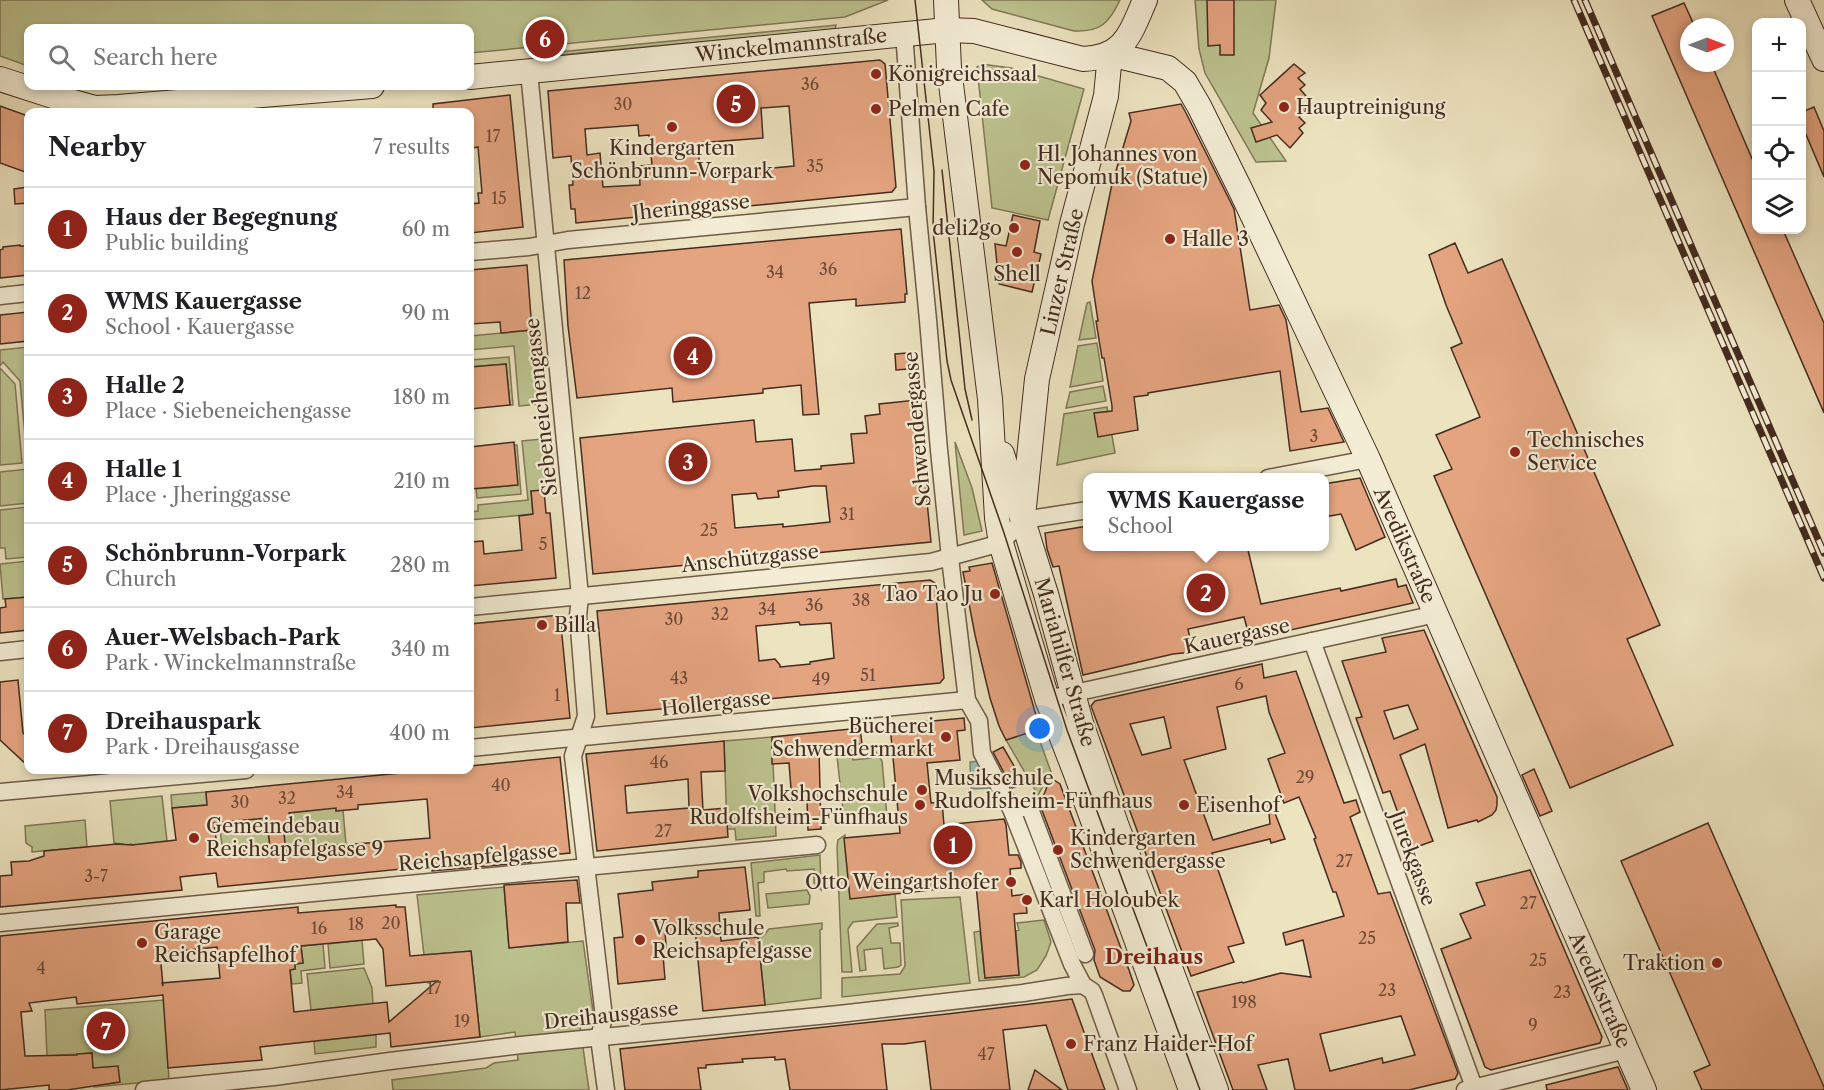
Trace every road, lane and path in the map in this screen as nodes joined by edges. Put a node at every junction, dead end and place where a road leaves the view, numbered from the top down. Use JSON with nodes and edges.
{"nodes":[{"id":1,"x":946,"y":0,"type":"edge"},
{"id":2,"x":1145,"y":0,"type":"edge"},
{"id":3,"x":1797,"y":0,"type":"edge"},
{"id":4,"x":947,"y":30,"type":"junction"},
{"id":5,"x":904,"y":33,"type":"junction"},
{"id":6,"x":1110,"y":54,"type":"junction"},
{"id":7,"x":1824,"y":59,"type":"edge"},
{"id":8,"x":529,"y":72,"type":"junction"},
{"id":9,"x":474,"y":77,"type":"edge"},
{"id":10,"x":0,"y":79,"type":"edge"},
{"id":11,"x":24,"y":87,"type":"edge"},
{"id":12,"x":34,"y":90,"type":"edge"},
{"id":13,"x":324,"y":90,"type":"edge"},
{"id":14,"x":89,"y":108,"type":"edge"},
{"id":15,"x":110,"y":108,"type":"edge"},
{"id":16,"x":917,"y":207,"type":"junction"},
{"id":17,"x":546,"y":244,"type":"junction"},
{"id":18,"x":474,"y":252,"type":"edge"},
{"id":19,"x":24,"y":293,"type":"edge"},
{"id":20,"x":0,"y":296,"type":"edge"},
{"id":21,"x":990,"y":399,"type":"junction"},
{"id":22,"x":1368,"y":459,"type":"junction"},
{"id":23,"x":1290,"y":473,"type":"edge"},
{"id":24,"x":1083,"y":511,"type":"edge"},
{"id":25,"x":1023,"y":520,"type":"junction"},
{"id":26,"x":1001,"y":543,"type":"junction"},
{"id":27,"x":950,"y":558,"type":"junction"},
{"id":28,"x":580,"y":596,"type":"junction"},
{"id":29,"x":474,"y":607,"type":"edge"},
{"id":30,"x":1436,"y":614,"type":"junction"},
{"id":31,"x":1312,"y":641,"type":"junction"},
{"id":32,"x":24,"y":649,"type":"edge"},
{"id":33,"x":0,"y":652,"type":"edge"},
{"id":34,"x":1072,"y":693,"type":"junction"},
{"id":35,"x":1047,"y":699,"type":"junction"},
{"id":36,"x":967,"y":700,"type":"junction"},
{"id":37,"x":579,"y":737,"type":"junction"},
{"id":38,"x":474,"y":748,"type":"edge"},
{"id":39,"x":154,"y":774,"type":"edge"},
{"id":40,"x":0,"y":792,"type":"edge"},
{"id":41,"x":1012,"y":811,"type":"junction"},
{"id":42,"x":817,"y":845,"type":"dead end"},
{"id":43,"x":586,"y":868,"type":"junction"},
{"id":44,"x":1133,"y":900,"type":"junction"},
{"id":45,"x":0,"y":923,"type":"edge"},
{"id":46,"x":1085,"y":954,"type":"dead end"},
{"id":47,"x":1083,"y":985,"type":"junction"},
{"id":48,"x":1171,"y":1003,"type":"junction"},
{"id":49,"x":598,"y":1038,"type":"junction"},
{"id":50,"x":1626,"y":1050,"type":"junction"},
{"id":51,"x":1471,"y":1089,"type":"edge"},
{"id":52,"x":144,"y":1090,"type":"edge"},
{"id":53,"x":606,"y":1090,"type":"edge"},
{"id":54,"x":1128,"y":1090,"type":"edge"},
{"id":55,"x":1191,"y":1090,"type":"edge"},
{"id":56,"x":1216,"y":1090,"type":"edge"},
{"id":57,"x":1644,"y":1090,"type":"edge"}],
"edges":[{"from":1,"to":4,"type":"street","name":"Mariahilfer Straße"},
{"from":2,"to":6,"type":"street"},
{"from":3,"to":7,"type":"street"},
{"from":4,"to":5,"type":"street","name":"Winckelmannstraße"},
{"from":4,"to":6,"type":"street","name":"Winckelmannstraße"},
{"from":4,"to":21,"type":"street","name":"Mariahilfer Straße"},
{"from":5,"to":8,"type":"street","name":"Winckelmannstraße"},
{"from":5,"to":16,"type":"street","name":"Schwendergasse"},
{"from":6,"to":22,"type":"street","name":"Avedikstraße"},
{"from":6,"to":25,"type":"street","name":"Linzer Straße"},
{"from":8,"to":9,"type":"street","name":"Winckelmannstraße"},
{"from":8,"to":17,"type":"street","name":"Siebeneichengasse"},
{"from":10,"to":11,"type":"street"},
{"from":12,"to":14,"type":"street"},
{"from":13,"to":15,"type":"street"},
{"from":16,"to":17,"type":"street","name":"Jheringgasse"},
{"from":16,"to":27,"type":"street","name":"Schwendergasse"},
{"from":17,"to":18,"type":"street","name":"Jheringgasse"},
{"from":17,"to":28,"type":"street","name":"Siebeneichengasse"},
{"from":19,"to":20,"type":"street"},
{"from":21,"to":25,"type":"street","name":"Mariahilfer Straße"},
{"from":21,"to":26,"type":"street","name":"Mariahilfer Straße"},
{"from":22,"to":23,"type":"street"},
{"from":22,"to":30,"type":"street","name":"Avedikstraße"},
{"from":24,"to":25,"type":"street"},
{"from":25,"to":26,"type":"street","name":"Anschützgasse"},
{"from":25,"to":34,"type":"street","name":"Mariahilfer Straße"},
{"from":26,"to":27,"type":"street","name":"Anschützgasse"},
{"from":26,"to":35,"type":"street","name":"Mariahilfer Straße"},
{"from":27,"to":28,"type":"street","name":"Anschützgasse"},
{"from":27,"to":36,"type":"street","name":"Schwendergasse"},
{"from":28,"to":29,"type":"street","name":"Anschützgasse"},
{"from":28,"to":37,"type":"street","name":"Siebeneichengasse"},
{"from":30,"to":31,"type":"street","name":"Kauergasse"},
{"from":30,"to":50,"type":"street","name":"Avedikstraße"},
{"from":31,"to":34,"type":"street","name":"Kauergasse"},
{"from":31,"to":51,"type":"street","name":"Jurekgasse"},
{"from":32,"to":33,"type":"street"},
{"from":34,"to":35,"type":"street","name":"Kauergasse"},
{"from":34,"to":44,"type":"street","name":"Mariahilfer Straße"},
{"from":35,"to":44,"type":"street","name":"Mariahilfer Straße"},
{"from":36,"to":37,"type":"street","name":"Hollergasse"},
{"from":36,"to":41,"type":"street","name":"Schwendergasse"},
{"from":37,"to":38,"type":"street","name":"Hollergasse"},
{"from":37,"to":43,"type":"street","name":"Siebeneichengasse"},
{"from":39,"to":40,"type":"street"},
{"from":41,"to":46,"type":"street"},
{"from":41,"to":47,"type":"street","name":"Schwendergasse"},
{"from":42,"to":43,"type":"street","name":"Reichsapfelgasse"},
{"from":43,"to":45,"type":"street","name":"Reichsapfelgasse"},
{"from":43,"to":49,"type":"street","name":"Siebeneichengasse"},
{"from":44,"to":48,"type":"street","name":"Mariahilfer Straße"},
{"from":47,"to":49,"type":"street","name":"Dreihausgasse"},
{"from":47,"to":54,"type":"street","name":"Schwendergasse"},
{"from":48,"to":55,"type":"street","name":"Mariahilfer Straße"},
{"from":48,"to":56,"type":"street","name":"Mariahilfer Straße"},
{"from":49,"to":52,"type":"street","name":"Dreihausgasse"},
{"from":49,"to":53,"type":"street","name":"Siebeneichengasse"},
{"from":50,"to":51,"type":"street"},
{"from":50,"to":57,"type":"street","name":"Avedikstraße"}]}
